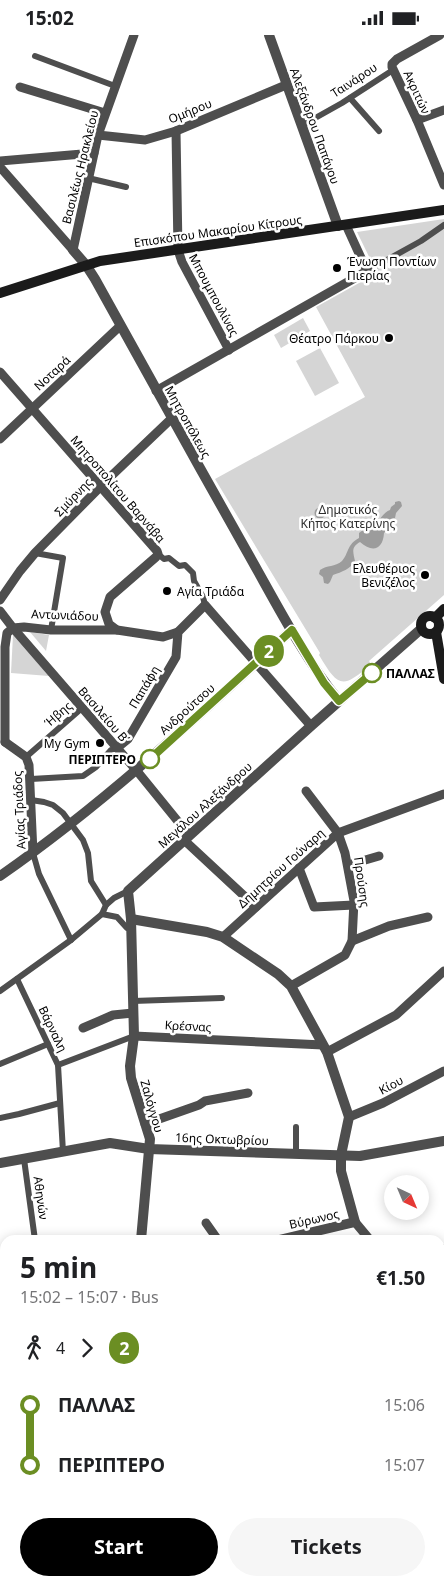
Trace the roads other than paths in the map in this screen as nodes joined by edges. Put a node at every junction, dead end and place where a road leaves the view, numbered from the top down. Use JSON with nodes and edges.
{"nodes":[{"id":1,"x":134,"y":35,"type":"edge"},
{"id":2,"x":269,"y":35,"type":"edge"},
{"id":3,"x":440,"y":35,"type":"edge"},
{"id":4,"x":429,"y":37,"type":"edge"},
{"id":5,"x":35,"y":57,"type":"dead end"},
{"id":6,"x":393,"y":67,"type":"junction"},
{"id":7,"x":286,"y":85,"type":"junction"},
{"id":8,"x":114,"y":86,"type":"junction"},
{"id":9,"x":20,"y":87,"type":"dead end"},
{"id":10,"x":350,"y":98,"type":"junction"},
{"id":11,"x":444,"y":110,"type":"edge"},
{"id":12,"x":105,"y":113,"type":"junction"},
{"id":13,"x":417,"y":120,"type":"junction"},
{"id":14,"x":301,"y":126,"type":"junction"},
{"id":15,"x":176,"y":131,"type":"junction"},
{"id":16,"x":379,"y":131,"type":"dead end"},
{"id":17,"x":98,"y":135,"type":"junction"},
{"id":18,"x":94,"y":153,"type":"junction"},
{"id":19,"x":0,"y":161,"type":"edge"},
{"id":20,"x":0,"y":167,"type":"edge"},
{"id":21,"x":88,"y":178,"type":"junction"},
{"id":22,"x":444,"y":185,"type":"edge"},
{"id":23,"x":126,"y":187,"type":"dead end"},
{"id":24,"x":444,"y":210,"type":"edge"},
{"id":25,"x":444,"y":225,"type":"edge"},
{"id":26,"x":342,"y":226,"type":"junction"},
{"id":27,"x":73,"y":250,"type":"junction"},
{"id":28,"x":178,"y":250,"type":"junction"},
{"id":29,"x":86,"y":265,"type":"junction"},
{"id":30,"x":367,"y":271,"type":"junction"},
{"id":31,"x":0,"y":293,"type":"edge"},
{"id":32,"x":120,"y":326,"type":"junction"},
{"id":33,"x":229,"y":350,"type":"junction"},
{"id":34,"x":0,"y":372,"type":"edge"},
{"id":35,"x":156,"y":391,"type":"junction"},
{"id":36,"x":31,"y":409,"type":"junction"},
{"id":37,"x":171,"y":419,"type":"junction"},
{"id":38,"x":0,"y":439,"type":"edge"},
{"id":39,"x":101,"y":486,"type":"junction"},
{"id":40,"x":35,"y":553,"type":"junction"},
{"id":41,"x":158,"y":554,"type":"junction"},
{"id":42,"x":0,"y":600,"type":"edge"},
{"id":43,"x":205,"y":605,"type":"junction"},
{"id":44,"x":444,"y":609,"type":"edge"},
{"id":45,"x":0,"y":611,"type":"edge"},
{"id":46,"x":435,"y":617,"type":"junction"},
{"id":47,"x":13,"y":628,"type":"junction"},
{"id":48,"x":422,"y":629,"type":"junction"},
{"id":49,"x":52,"y":630,"type":"junction"},
{"id":50,"x":117,"y":630,"type":"junction"},
{"id":51,"x":292,"y":630,"type":"junction"},
{"id":52,"x":178,"y":632,"type":"junction"},
{"id":53,"x":436,"y":632,"type":"junction"},
{"id":54,"x":2,"y":647,"type":"edge"},
{"id":55,"x":256,"y":663,"type":"junction"},
{"id":56,"x":444,"y":679,"type":"edge"},
{"id":57,"x":2,"y":693,"type":"edge"},
{"id":58,"x":339,"y":701,"type":"junction"},
{"id":59,"x":82,"y":708,"type":"junction"},
{"id":60,"x":311,"y":726,"type":"junction"},
{"id":61,"x":3,"y":743,"type":"edge"},
{"id":62,"x":117,"y":749,"type":"junction"},
{"id":63,"x":26,"y":757,"type":"junction"},
{"id":64,"x":137,"y":771,"type":"junction"},
{"id":65,"x":31,"y":779,"type":"junction"},
{"id":66,"x":306,"y":791,"type":"dead end"},
{"id":67,"x":444,"y":794,"type":"edge"},
{"id":68,"x":31,"y":800,"type":"junction"},
{"id":69,"x":71,"y":823,"type":"junction"},
{"id":70,"x":338,"y":833,"type":"junction"},
{"id":71,"x":186,"y":838,"type":"junction"},
{"id":72,"x":33,"y":853,"type":"junction"},
{"id":73,"x":379,"y":856,"type":"dead end"},
{"id":74,"x":348,"y":865,"type":"junction"},
{"id":75,"x":299,"y":868,"type":"junction"},
{"id":76,"x":0,"y":876,"type":"edge"},
{"id":77,"x":128,"y":891,"type":"junction"},
{"id":78,"x":106,"y":905,"type":"junction"},
{"id":79,"x":354,"y":905,"type":"junction"},
{"id":80,"x":256,"y":907,"type":"junction"},
{"id":81,"x":102,"y":914,"type":"junction"},
{"id":82,"x":428,"y":917,"type":"dead end"},
{"id":83,"x":131,"y":924,"type":"junction"},
{"id":84,"x":223,"y":937,"type":"junction"},
{"id":85,"x":71,"y":939,"type":"junction"},
{"id":86,"x":352,"y":941,"type":"junction"},
{"id":87,"x":444,"y":971,"type":"edge"},
{"id":88,"x":16,"y":979,"type":"junction"},
{"id":89,"x":291,"y":986,"type":"junction"},
{"id":90,"x":0,"y":991,"type":"edge"},
{"id":91,"x":222,"y":998,"type":"dead end"},
{"id":92,"x":133,"y":1001,"type":"junction"},
{"id":93,"x":133,"y":1013,"type":"junction"},
{"id":94,"x":83,"y":1028,"type":"dead end"},
{"id":95,"x":134,"y":1035,"type":"junction"},
{"id":96,"x":48,"y":1044,"type":"junction"},
{"id":97,"x":325,"y":1049,"type":"junction"},
{"id":98,"x":0,"y":1064,"type":"edge"},
{"id":99,"x":58,"y":1065,"type":"junction"},
{"id":100,"x":444,"y":1071,"type":"edge"},
{"id":101,"x":248,"y":1093,"type":"dead end"},
{"id":102,"x":60,"y":1103,"type":"junction"},
{"id":103,"x":349,"y":1117,"type":"junction"},
{"id":104,"x":0,"y":1118,"type":"edge"},
{"id":105,"x":145,"y":1123,"type":"junction"},
{"id":106,"x":296,"y":1127,"type":"dead end"},
{"id":107,"x":444,"y":1141,"type":"edge"},
{"id":108,"x":149,"y":1149,"type":"junction"},
{"id":109,"x":63,"y":1152,"type":"junction"},
{"id":110,"x":296,"y":1154,"type":"junction"},
{"id":111,"x":341,"y":1155,"type":"junction"},
{"id":112,"x":24,"y":1159,"type":"junction"},
{"id":113,"x":0,"y":1163,"type":"edge"},
{"id":114,"x":355,"y":1222,"type":"junction"},
{"id":115,"x":206,"y":1223,"type":"dead end"},
{"id":116,"x":34,"y":1235,"type":"edge"},
{"id":117,"x":142,"y":1235,"type":"edge"},
{"id":118,"x":214,"y":1235,"type":"edge"},
{"id":119,"x":300,"y":1235,"type":"edge"},
{"id":120,"x":366,"y":1235,"type":"edge"}],
"edges":[{"from":1,"to":8,"type":"street","name":"Βασιλέως Ηρακλείου"},
{"from":2,"to":7,"type":"street","name":"Αλεξάνδρου Παπάγου"},
{"from":3,"to":4,"type":"street","name":"Ταινάρου"},
{"from":4,"to":6,"type":"street","name":"Ταινάρου"},
{"from":5,"to":8,"type":"street"},
{"from":6,"to":10,"type":"street","name":"Ταινάρου"},
{"from":6,"to":13,"type":"street","name":"Ακριτών"},
{"from":7,"to":14,"type":"street","name":"Αλεξάνδρου Παπάγου"},
{"from":7,"to":15,"type":"street","name":"Ομήρου"},
{"from":8,"to":12,"type":"street","name":"Βασιλέως Ηρακλείου"},
{"from":9,"to":12,"type":"street"},
{"from":10,"to":14,"type":"street","name":"Ταινάρου"},
{"from":10,"to":16,"type":"street"},
{"from":11,"to":13,"type":"street"},
{"from":12,"to":17,"type":"street","name":"Βασιλέως Ηρακλείου"},
{"from":13,"to":22,"type":"street","name":"Ακριτών"},
{"from":14,"to":26,"type":"street","name":"Αλεξάνδρου Παπάγου"},
{"from":15,"to":17,"type":"street","name":"Ομήρου"},
{"from":15,"to":28,"type":"street","name":"Μπουμπουλίνας"},
{"from":17,"to":18,"type":"street","name":"Βασιλέως Ηρακλείου"},
{"from":18,"to":19,"type":"street"},
{"from":18,"to":21,"type":"street","name":"Βασιλέως Ηρακλείου"},
{"from":20,"to":27,"type":"street","name":"Μητροπόλεως"},
{"from":21,"to":23,"type":"street"},
{"from":21,"to":27,"type":"street","name":"Βασιλέως Ηρακλείου"},
{"from":24,"to":26,"type":"main road","name":"Επισκόπου Μακαρίου Κίτρους"},
{"from":25,"to":30,"type":"street"},
{"from":26,"to":28,"type":"main road","name":"Επισκόπου Μακαρίου Κίτρους"},
{"from":26,"to":30,"type":"street"},
{"from":27,"to":29,"type":"street","name":"Μητροπόλεως"},
{"from":28,"to":29,"type":"main road","name":"Επισκόπου Μακαρίου Κίτρους"},
{"from":28,"to":33,"type":"street","name":"Μπουμπουλίνας"},
{"from":29,"to":31,"type":"main road","name":"Επισκόπου Μακαρίου Κίτρους"},
{"from":29,"to":32,"type":"street","name":"Μητροπόλεως"},
{"from":30,"to":33,"type":"street"},
{"from":32,"to":35,"type":"street","name":"Μητροπόλεως"},
{"from":32,"to":36,"type":"street","name":"Νοταρά"},
{"from":33,"to":35,"type":"street"},
{"from":34,"to":36,"type":"street","name":"Μητροπολίτου Βαρνάβα"},
{"from":35,"to":37,"type":"street","name":"Μητροπόλεως"},
{"from":36,"to":38,"type":"street","name":"Νοταρά"},
{"from":36,"to":39,"type":"street","name":"Μητροπολίτου Βαρνάβα"},
{"from":37,"to":39,"type":"street","name":"Σμύρνης"},
{"from":37,"to":51,"type":"street","name":"Μητροπόλεως"},
{"from":39,"to":40,"type":"street","name":"Σμύρνης"},
{"from":39,"to":41,"type":"street","name":"Μητροπολίτου Βαρνάβα"},
{"from":40,"to":42,"type":"street","name":"Σμύρνης"},
{"from":40,"to":49,"type":"street"},
{"from":41,"to":43,"type":"street","name":"Μητροπολίτου Βαρνάβα"},
{"from":41,"to":50,"type":"street","name":"Αντωνιάδου"},
{"from":43,"to":52,"type":"street"},
{"from":43,"to":55,"type":"street","name":"Μητροπολίτου Βαρνάβα"},
{"from":44,"to":46,"type":"main road"},
{"from":45,"to":47,"type":"street","name":"Βασιλείου Β΄"},
{"from":46,"to":48,"type":"main road"},
{"from":46,"to":53,"type":"main road"},
{"from":47,"to":49,"type":"street","name":"Αντωνιάδου"},
{"from":47,"to":54,"type":"street"},
{"from":47,"to":59,"type":"street","name":"Βασιλείου Β΄"},
{"from":48,"to":53,"type":"main road"},
{"from":48,"to":58,"type":"street","name":"Μεγάλου Αλεξάνδρου"},
{"from":49,"to":50,"type":"street","name":"Αντωνιάδου"},
{"from":50,"to":52,"type":"street","name":"Αντωνιάδου"},
{"from":51,"to":55,"type":"street","name":"Ανδρούτσου"},
{"from":51,"to":58,"type":"street","name":"Μητροπόλεως"},
{"from":52,"to":62,"type":"street","name":"Παπάφη"},
{"from":53,"to":56,"type":"main road"},
{"from":54,"to":57,"type":"street"},
{"from":55,"to":60,"type":"street","name":"Μητροπολίτου Βαρνάβα"},
{"from":55,"to":64,"type":"street","name":"Ανδρούτσου"},
{"from":57,"to":61,"type":"street"},
{"from":58,"to":60,"type":"street","name":"Μεγάλου Αλεξάνδρου"},
{"from":59,"to":62,"type":"street","name":"Βασιλείου Β΄"},
{"from":59,"to":63,"type":"street","name":"Ήβης"},
{"from":60,"to":71,"type":"street","name":"Μεγάλου Αλεξάνδρου"},
{"from":61,"to":63,"type":"street","name":"Αγίας Τριάδος"},
{"from":62,"to":64,"type":"street","name":"Βασιλείου Β΄"},
{"from":62,"to":65,"type":"street","name":"Παπάφη"},
{"from":63,"to":65,"type":"street","name":"Αγίας Τριάδος"},
{"from":64,"to":69,"type":"street","name":"Ανδρούτσου"},
{"from":64,"to":71,"type":"street","name":"Βασιλείου Β΄"},
{"from":65,"to":68,"type":"street","name":"Αγίας Τριάδος"},
{"from":66,"to":70,"type":"street","name":"Προύσης"},
{"from":67,"to":70,"type":"street","name":"Δημητρίου Γούναρη"},
{"from":68,"to":69,"type":"street"},
{"from":68,"to":72,"type":"street","name":"Αγίας Τριάδος"},
{"from":69,"to":72,"type":"street","name":"Ανδρούτσου"},
{"from":69,"to":78,"type":"street"},
{"from":70,"to":74,"type":"street","name":"Προύσης"},
{"from":70,"to":75,"type":"street","name":"Δημητρίου Γούναρη"},
{"from":71,"to":77,"type":"street","name":"Μεγάλου Αλεξάνδρου"},
{"from":71,"to":80,"type":"street","name":"Βασιλείου Β΄"},
{"from":72,"to":76,"type":"street","name":"Ανδρούτσου"},
{"from":72,"to":85,"type":"street","name":"Αγίας Τριάδος"},
{"from":73,"to":74,"type":"street"},
{"from":74,"to":79,"type":"street","name":"Προύσης"},
{"from":75,"to":79,"type":"street"},
{"from":75,"to":80,"type":"street","name":"Δημητρίου Γούναρη"},
{"from":77,"to":78,"type":"street","name":"Μεγάλου Αλεξάνδρου"},
{"from":77,"to":83,"type":"street","name":"Ζαλόγγου"},
{"from":78,"to":81,"type":"street"},
{"from":79,"to":86,"type":"street","name":"Προύσης"},
{"from":80,"to":84,"type":"street","name":"Δημητρίου Γούναρη"},
{"from":81,"to":83,"type":"street"},
{"from":81,"to":85,"type":"street"},
{"from":82,"to":86,"type":"street"},
{"from":83,"to":84,"type":"street"},
{"from":83,"to":92,"type":"street","name":"Ζαλόγγου"},
{"from":84,"to":89,"type":"street"},
{"from":85,"to":88,"type":"street"},
{"from":86,"to":89,"type":"street"},
{"from":87,"to":97,"type":"street"},
{"from":88,"to":90,"type":"street"},
{"from":88,"to":96,"type":"street","name":"Βάρναλη"},
{"from":89,"to":97,"type":"street"},
{"from":91,"to":92,"type":"street"},
{"from":92,"to":93,"type":"street","name":"Ζαλόγγου"},
{"from":93,"to":94,"type":"street"},
{"from":93,"to":95,"type":"street","name":"Ζαλόγγου"},
{"from":95,"to":97,"type":"street","name":"Κρέσνας"},
{"from":95,"to":99,"type":"street","name":"Κρέσνας"},
{"from":95,"to":105,"type":"street","name":"Ζαλόγγου"},
{"from":96,"to":98,"type":"street"},
{"from":96,"to":99,"type":"street","name":"Βάρναλη"},
{"from":97,"to":103,"type":"street"},
{"from":99,"to":102,"type":"street","name":"Βάρναλη"},
{"from":100,"to":103,"type":"street","name":"Κίου"},
{"from":101,"to":105,"type":"street"},
{"from":102,"to":104,"type":"street"},
{"from":102,"to":109,"type":"street","name":"Βάρναλη"},
{"from":103,"to":111,"type":"street"},
{"from":105,"to":108,"type":"street","name":"Ζαλόγγου"},
{"from":106,"to":110,"type":"street"},
{"from":107,"to":111,"type":"street","name":"16ης Οκτωβρίου"},
{"from":108,"to":109,"type":"street","name":"16ης Οκτωβρίου"},
{"from":108,"to":110,"type":"street","name":"16ης Οκτωβρίου"},
{"from":108,"to":117,"type":"street","name":"Ζαλόγγου"},
{"from":109,"to":112,"type":"street","name":"16ης Οκτωβρίου"},
{"from":110,"to":111,"type":"street","name":"16ης Οκτωβρίου"},
{"from":111,"to":114,"type":"street"},
{"from":112,"to":113,"type":"street","name":"16ης Οκτωβρίου"},
{"from":112,"to":116,"type":"street","name":"Αθηνών"},
{"from":114,"to":119,"type":"street","name":"Βύρωνος"},
{"from":114,"to":120,"type":"street"},
{"from":115,"to":118,"type":"street"}]}
